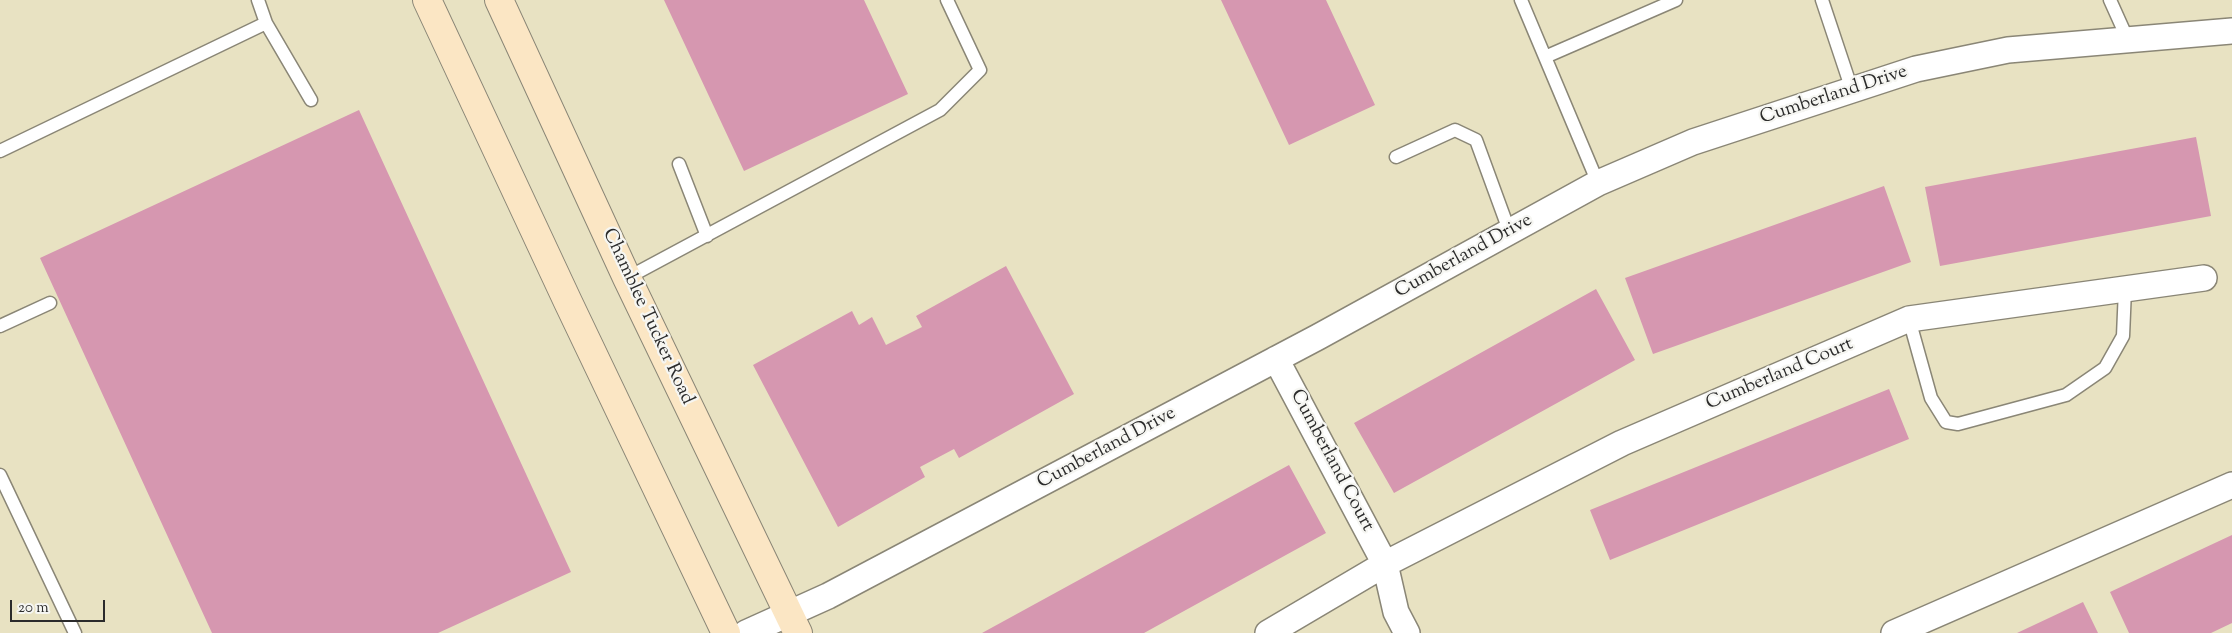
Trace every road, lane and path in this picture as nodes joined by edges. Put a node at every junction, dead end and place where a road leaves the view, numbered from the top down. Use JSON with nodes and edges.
{"nodes":[{"id":1,"x":258,"y":0,"type":"edge"},
{"id":2,"x":428,"y":0,"type":"edge"},
{"id":3,"x":499,"y":0,"type":"edge"},
{"id":4,"x":947,"y":0,"type":"edge"},
{"id":5,"x":1521,"y":0,"type":"edge"},
{"id":6,"x":1676,"y":0,"type":"edge"},
{"id":7,"x":1822,"y":0,"type":"edge"},
{"id":8,"x":2110,"y":0,"type":"edge"},
{"id":9,"x":266,"y":23,"type":"junction"},
{"id":10,"x":2232,"y":31,"type":"edge"},
{"id":11,"x":2128,"y":40,"type":"junction"},
{"id":12,"x":1545,"y":57,"type":"junction"},
{"id":13,"x":1852,"y":90,"type":"junction"},
{"id":14,"x":311,"y":100,"type":"dead end"},
{"id":15,"x":0,"y":151,"type":"edge"},
{"id":16,"x":1396,"y":158,"type":"dead end"},
{"id":17,"x":679,"y":164,"type":"dead end"},
{"id":18,"x":1598,"y":183,"type":"junction"},
{"id":19,"x":1510,"y":233,"type":"junction"},
{"id":20,"x":707,"y":236,"type":"junction"},
{"id":21,"x":628,"y":278,"type":"junction"},
{"id":22,"x":2204,"y":278,"type":"dead end"},
{"id":23,"x":2125,"y":289,"type":"junction"},
{"id":24,"x":50,"y":303,"type":"dead end"},
{"id":25,"x":1909,"y":319,"type":"junction"},
{"id":26,"x":0,"y":326,"type":"edge"},
{"id":27,"x":1276,"y":359,"type":"junction"},
{"id":28,"x":0,"y":475,"type":"edge"},
{"id":29,"x":2232,"y":485,"type":"edge"},
{"id":30,"x":1385,"y":564,"type":"junction"},
{"id":31,"x":793,"y":623,"type":"edge"},
{"id":32,"x":75,"y":633,"type":"edge"},
{"id":33,"x":726,"y":633,"type":"edge"},
{"id":34,"x":746,"y":633,"type":"edge"},
{"id":35,"x":1268,"y":633,"type":"edge"},
{"id":36,"x":1407,"y":633,"type":"edge"},
{"id":37,"x":1894,"y":633,"type":"edge"}],
"edges":[{"from":1,"to":9,"type":"lane"},
{"from":2,"to":33,"type":"main road"},
{"from":3,"to":21,"type":"main road","name":"Chamblee Tucker Road"},
{"from":4,"to":20,"type":"lane"},
{"from":5,"to":12,"type":"lane"},
{"from":6,"to":12,"type":"lane"},
{"from":7,"to":13,"type":"lane"},
{"from":8,"to":11,"type":"lane"},
{"from":9,"to":14,"type":"lane"},
{"from":9,"to":15,"type":"lane"},
{"from":10,"to":11,"type":"street","name":"Cumberland Drive"},
{"from":11,"to":13,"type":"street","name":"Cumberland Drive"},
{"from":12,"to":18,"type":"lane"},
{"from":13,"to":18,"type":"street","name":"Cumberland Drive"},
{"from":16,"to":19,"type":"lane"},
{"from":17,"to":20,"type":"lane"},
{"from":18,"to":19,"type":"street","name":"Cumberland Drive"},
{"from":19,"to":27,"type":"street","name":"Cumberland Drive"},
{"from":20,"to":21,"type":"lane"},
{"from":21,"to":31,"type":"main road","name":"Chamblee Tucker Road"},
{"from":22,"to":23,"type":"street","name":"Cumberland Court"},
{"from":23,"to":25,"type":"street","name":"Cumberland Court"},
{"from":23,"to":25,"type":"lane"},
{"from":24,"to":26,"type":"lane"},
{"from":25,"to":30,"type":"street","name":"Cumberland Court"},
{"from":27,"to":30,"type":"street","name":"Cumberland Court"},
{"from":27,"to":31,"type":"street","name":"Cumberland Drive"},
{"from":28,"to":32,"type":"lane"},
{"from":29,"to":37,"type":"street"},
{"from":30,"to":35,"type":"street","name":"Cumberland Court"},
{"from":30,"to":36,"type":"street","name":"Cumberland Court"},
{"from":31,"to":34,"type":"street","name":"Cumberland Drive"}]}
